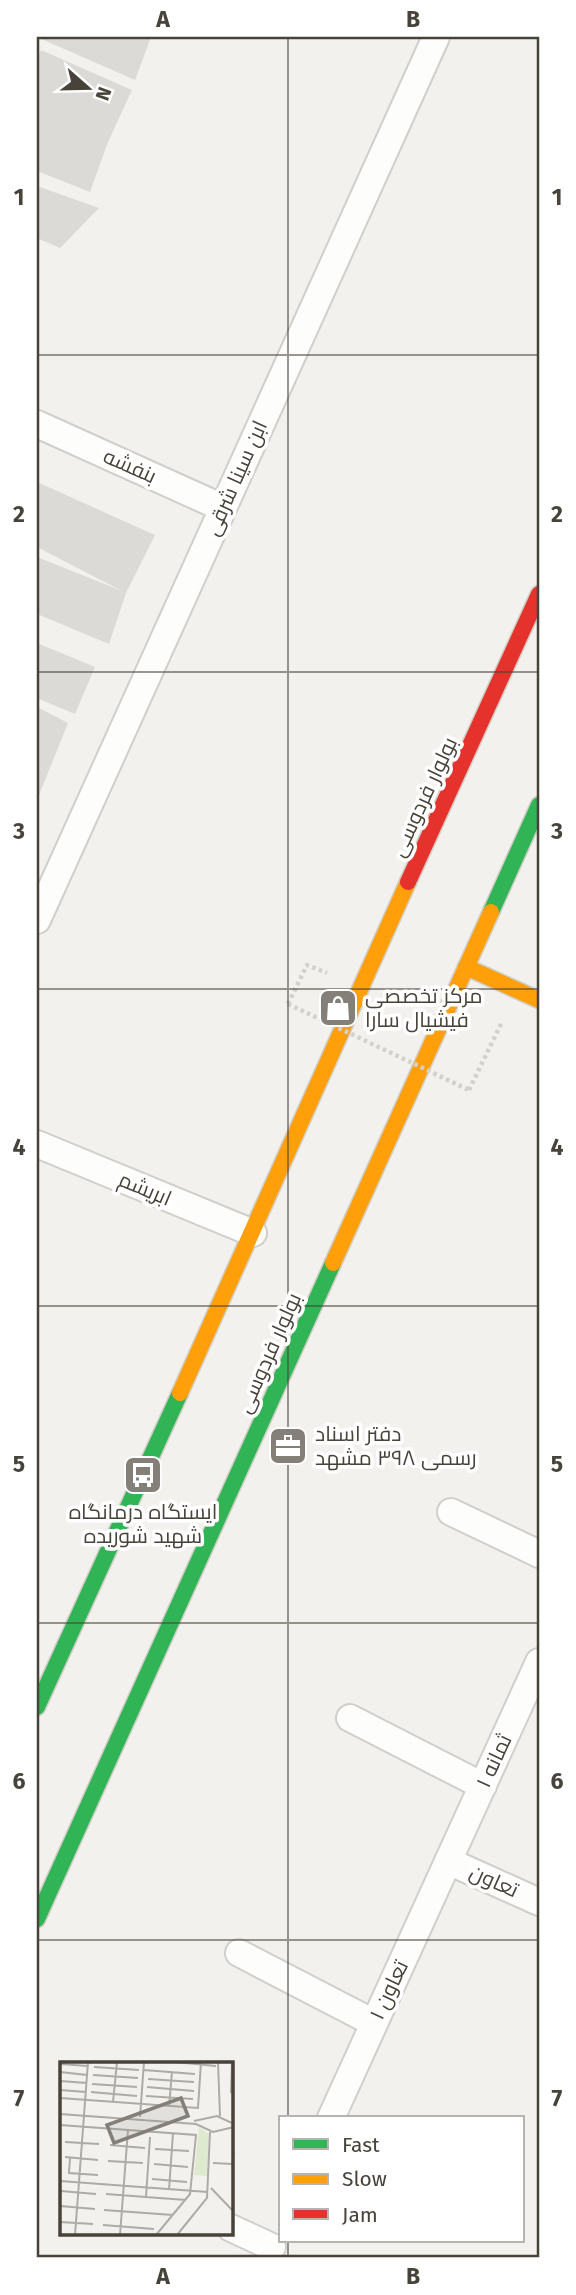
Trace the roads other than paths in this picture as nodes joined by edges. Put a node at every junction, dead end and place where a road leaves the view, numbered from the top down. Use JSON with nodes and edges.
{"nodes":[{"id":1,"x":436,"y":37,"type":"edge"},
{"id":2,"x":37,"y":424,"type":"edge"},
{"id":3,"x":223,"y":508,"type":"junction"},
{"id":4,"x":539,"y":594,"type":"edge"},
{"id":5,"x":539,"y":805,"type":"edge"},
{"id":6,"x":37,"y":920,"type":"edge"},
{"id":7,"x":466,"y":967,"type":"junction"},
{"id":8,"x":539,"y":1000,"type":"edge"},
{"id":9,"x":37,"y":1144,"type":"edge"},
{"id":10,"x":253,"y":1233,"type":"junction"},
{"id":11,"x":451,"y":1512,"type":"dead end"},
{"id":12,"x":539,"y":1554,"type":"edge"},
{"id":13,"x":539,"y":1662,"type":"edge"},
{"id":14,"x":37,"y":1706,"type":"edge"},
{"id":15,"x":350,"y":1718,"type":"dead end"},
{"id":16,"x":483,"y":1786,"type":"junction"},
{"id":17,"x":448,"y":1861,"type":"junction"},
{"id":18,"x":539,"y":1902,"type":"edge"},
{"id":19,"x":37,"y":1919,"type":"edge"},
{"id":20,"x":239,"y":1953,"type":"dead end"},
{"id":21,"x":374,"y":2022,"type":"junction"},
{"id":22,"x":332,"y":2116,"type":"edge"},
{"id":23,"x":233,"y":2229,"type":"edge"},
{"id":24,"x":273,"y":2245,"type":"edge"}],
"edges":[{"from":1,"to":3,"type":"street","name":"ابن سینا شرقی"},
{"from":2,"to":3,"type":"street","name":"بنفشه"},
{"from":3,"to":6,"type":"street","name":"ابن سینا شرقی"},
{"from":4,"to":10,"type":"main road","name":"بولوار فردوسی"},
{"from":5,"to":7,"type":"main road","name":"بولوار فردوسی"},
{"from":7,"to":8,"type":"main road"},
{"from":7,"to":19,"type":"main road","name":"بولوار فردوسی"},
{"from":9,"to":10,"type":"street","name":"ابریشم"},
{"from":10,"to":14,"type":"main road","name":"بولوار فردوسی"},
{"from":11,"to":12,"type":"street"},
{"from":13,"to":16,"type":"street","name":"ثمانه ۱"},
{"from":15,"to":16,"type":"street"},
{"from":16,"to":17,"type":"street","name":"ثمانه ۱"},
{"from":17,"to":18,"type":"street","name":"تعاون"},
{"from":17,"to":21,"type":"street","name":"تعاون ۱"},
{"from":20,"to":21,"type":"street"},
{"from":21,"to":22,"type":"street","name":"تعاون ۱"},
{"from":23,"to":24,"type":"street"}]}
